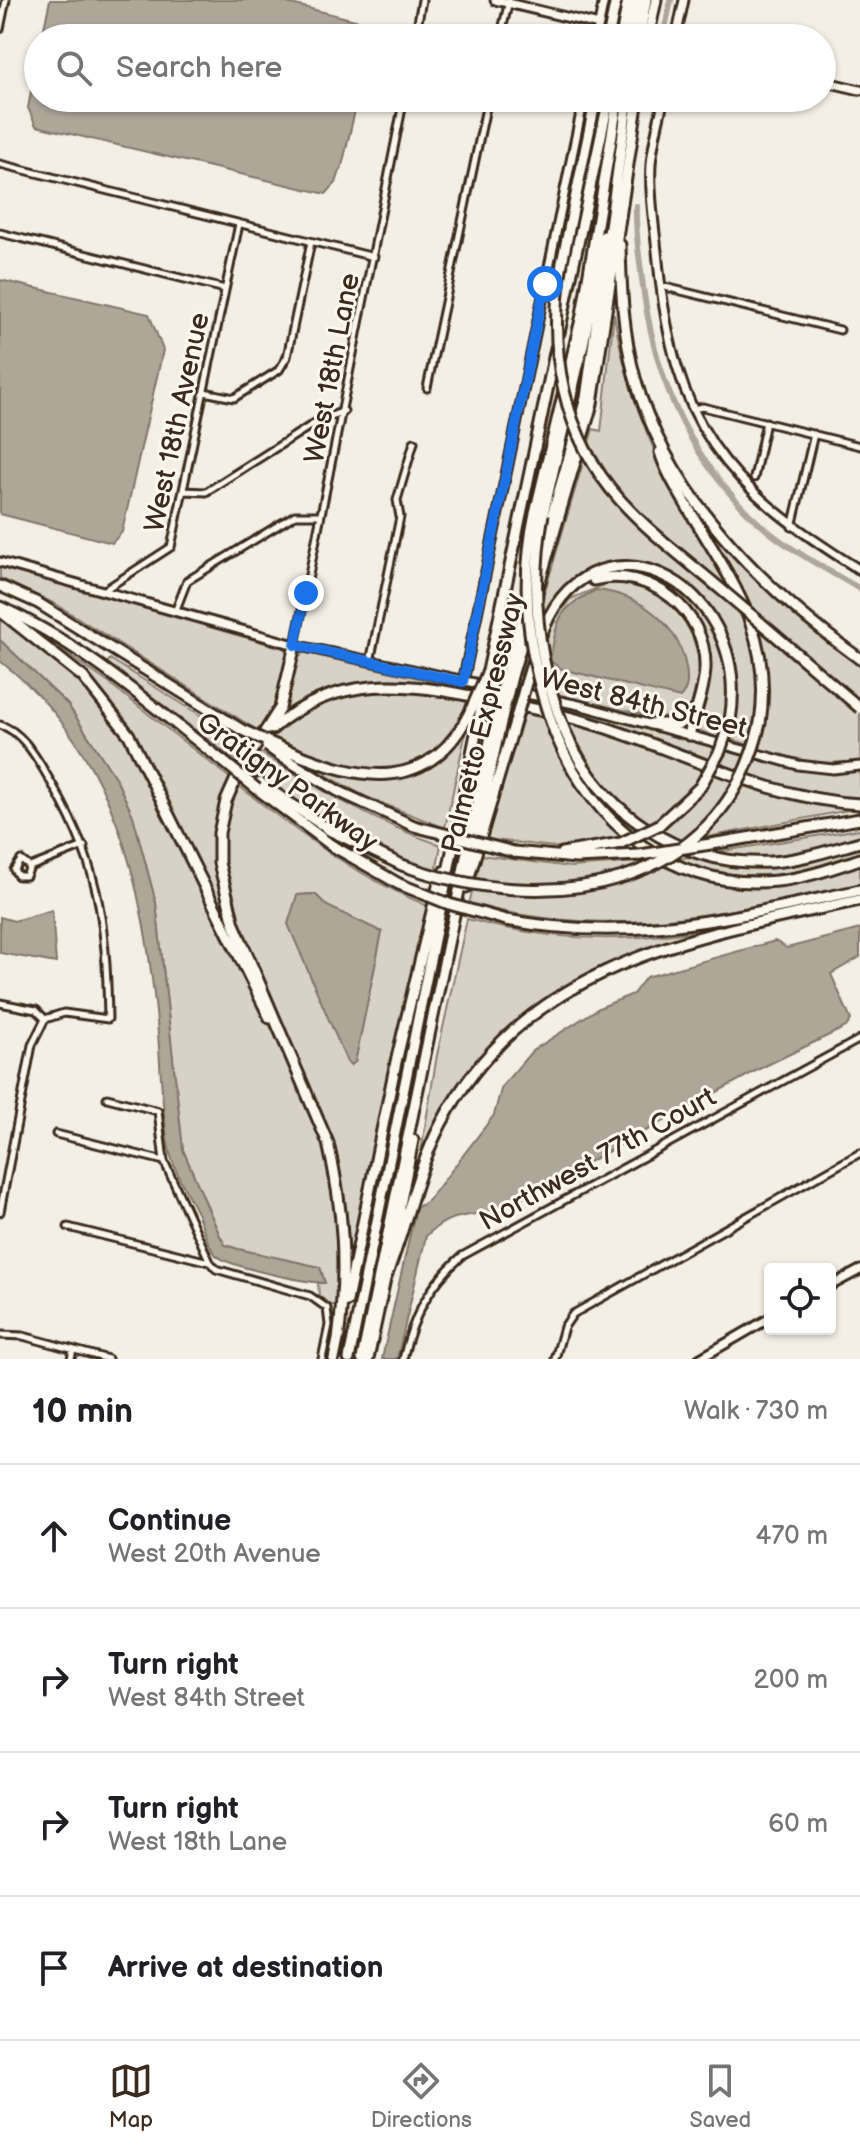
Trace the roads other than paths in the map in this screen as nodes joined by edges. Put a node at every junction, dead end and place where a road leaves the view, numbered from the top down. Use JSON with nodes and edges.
{"nodes":[{"id":1,"x":6,"y":0,"type":"edge"},
{"id":2,"x":422,"y":0,"type":"edge"},
{"id":3,"x":495,"y":0,"type":"edge"},
{"id":4,"x":604,"y":0,"type":"edge"},
{"id":5,"x":616,"y":0,"type":"edge"},
{"id":6,"x":628,"y":0,"type":"edge"},
{"id":7,"x":637,"y":0,"type":"edge"},
{"id":8,"x":646,"y":0,"type":"edge"},
{"id":9,"x":656,"y":0,"type":"edge"},
{"id":10,"x":684,"y":0,"type":"edge"},
{"id":11,"x":508,"y":2,"type":"edge"},
{"id":12,"x":418,"y":24,"type":"edge"},
{"id":13,"x":503,"y":24,"type":"edge"},
{"id":14,"x":595,"y":24,"type":"edge"},
{"id":15,"x":599,"y":24,"type":"edge"},
{"id":16,"x":611,"y":24,"type":"edge"},
{"id":17,"x":624,"y":24,"type":"edge"},
{"id":18,"x":633,"y":24,"type":"edge"},
{"id":19,"x":642,"y":24,"type":"edge"},
{"id":20,"x":651,"y":24,"type":"edge"},
{"id":21,"x":679,"y":24,"type":"edge"},
{"id":22,"x":0,"y":29,"type":"edge"},
{"id":23,"x":836,"y":84,"type":"edge"},
{"id":24,"x":860,"y":90,"type":"edge"},
{"id":25,"x":401,"y":112,"type":"edge"},
{"id":26,"x":485,"y":112,"type":"edge"},
{"id":27,"x":581,"y":112,"type":"edge"},
{"id":28,"x":593,"y":112,"type":"edge"},
{"id":29,"x":606,"y":112,"type":"edge"},
{"id":30,"x":616,"y":112,"type":"edge"},
{"id":31,"x":625,"y":112,"type":"edge"},
{"id":32,"x":626,"y":112,"type":"edge"},
{"id":33,"x":636,"y":112,"type":"edge"},
{"id":34,"x":661,"y":112,"type":"edge"},
{"id":35,"x":0,"y":164,"type":"edge"},
{"id":36,"x":619,"y":222,"type":"junction"},
{"id":37,"x":239,"y":224,"type":"junction"},
{"id":38,"x":0,"y":233,"type":"edge"},
{"id":39,"x":311,"y":242,"type":"junction"},
{"id":40,"x":374,"y":257,"type":"junction"},
{"id":41,"x":660,"y":286,"type":"junction"},
{"id":42,"x":225,"y":289,"type":"junction"},
{"id":43,"x":840,"y":330,"type":"dead end"},
{"id":44,"x":427,"y":388,"type":"dead end"},
{"id":45,"x":204,"y":392,"type":"junction"},
{"id":46,"x":692,"y":409,"type":"junction"},
{"id":47,"x":344,"y":411,"type":"junction"},
{"id":48,"x":766,"y":422,"type":"junction"},
{"id":49,"x":652,"y":425,"type":"junction"},
{"id":50,"x":814,"y":434,"type":"junction"},
{"id":51,"x":414,"y":442,"type":"dead end"},
{"id":52,"x":860,"y":446,"type":"edge"},
{"id":53,"x":754,"y":478,"type":"dead end"},
{"id":54,"x":184,"y":491,"type":"junction"},
{"id":55,"x":539,"y":514,"type":"junction"},
{"id":56,"x":321,"y":515,"type":"junction"},
{"id":57,"x":792,"y":527,"type":"junction"},
{"id":58,"x":0,"y":562,"type":"edge"},
{"id":59,"x":860,"y":570,"type":"edge"},
{"id":60,"x":0,"y":586,"type":"edge"},
{"id":61,"x":101,"y":593,"type":"junction"},
{"id":62,"x":566,"y":594,"type":"junction"},
{"id":63,"x":0,"y":609,"type":"edge"},
{"id":64,"x":174,"y":613,"type":"junction"},
{"id":65,"x":295,"y":645,"type":"junction"},
{"id":66,"x":860,"y":659,"type":"edge"},
{"id":67,"x":369,"y":663,"type":"junction"},
{"id":68,"x":509,"y":676,"type":"junction"},
{"id":69,"x":463,"y":682,"type":"junction"},
{"id":70,"x":697,"y":705,"type":"junction"},
{"id":71,"x":860,"y":708,"type":"edge"},
{"id":72,"x":475,"y":713,"type":"junction"},
{"id":73,"x":499,"y":718,"type":"junction"},
{"id":74,"x":651,"y":724,"type":"junction"},
{"id":75,"x":0,"y":725,"type":"edge"},
{"id":76,"x":560,"y":731,"type":"junction"},
{"id":77,"x":689,"y":735,"type":"junction"},
{"id":78,"x":263,"y":737,"type":"junction"},
{"id":79,"x":287,"y":754,"type":"junction"},
{"id":80,"x":860,"y":766,"type":"edge"},
{"id":81,"x":258,"y":786,"type":"junction"},
{"id":82,"x":860,"y":804,"type":"edge"},
{"id":83,"x":860,"y":819,"type":"edge"},
{"id":84,"x":860,"y":842,"type":"edge"},
{"id":85,"x":84,"y":846,"type":"junction"},
{"id":86,"x":545,"y":856,"type":"junction"},
{"id":87,"x":860,"y":859,"type":"edge"},
{"id":88,"x":450,"y":861,"type":"junction"},
{"id":89,"x":30,"y":867,"type":"dead end"},
{"id":90,"x":464,"y":890,"type":"junction"},
{"id":91,"x":860,"y":890,"type":"edge"},
{"id":92,"x":860,"y":900,"type":"edge"},
{"id":93,"x":0,"y":1003,"type":"edge"},
{"id":94,"x":45,"y":1019,"type":"junction"},
{"id":95,"x":860,"y":1039,"type":"edge"},
{"id":96,"x":298,"y":1069,"type":"junction"},
{"id":97,"x":107,"y":1098,"type":"dead end"},
{"id":98,"x":56,"y":1134,"type":"dead end"},
{"id":99,"x":860,"y":1153,"type":"edge"},
{"id":100,"x":164,"y":1161,"type":"junction"},
{"id":101,"x":0,"y":1209,"type":"edge"},
{"id":102,"x":68,"y":1227,"type":"dead end"},
{"id":103,"x":210,"y":1262,"type":"junction"},
{"id":104,"x":860,"y":1270,"type":"edge"},
{"id":105,"x":385,"y":1279,"type":"junction"},
{"id":106,"x":836,"y":1283,"type":"edge"},
{"id":107,"x":764,"y":1321,"type":"edge"},
{"id":108,"x":0,"y":1335,"type":"edge"},
{"id":109,"x":338,"y":1340,"type":"junction"},
{"id":110,"x":73,"y":1350,"type":"junction"},
{"id":111,"x":71,"y":1359,"type":"edge"},
{"id":112,"x":108,"y":1359,"type":"edge"},
{"id":113,"x":322,"y":1359,"type":"edge"},
{"id":114,"x":334,"y":1359,"type":"edge"},
{"id":115,"x":349,"y":1359,"type":"edge"},
{"id":116,"x":362,"y":1359,"type":"edge"},
{"id":117,"x":368,"y":1359,"type":"edge"},
{"id":118,"x":403,"y":1359,"type":"edge"},
{"id":119,"x":555,"y":1359,"type":"edge"},
{"id":120,"x":699,"y":1359,"type":"edge"}],
"edges":[{"from":1,"to":22,"type":"street"},
{"from":2,"to":12,"type":"street"},
{"from":3,"to":11,"type":"street"},
{"from":4,"to":15,"type":"street"},
{"from":5,"to":16,"type":"highway"},
{"from":6,"to":17,"type":"highway"},
{"from":7,"to":18,"type":"highway"},
{"from":8,"to":19,"type":"highway"},
{"from":9,"to":20,"type":"highway"},
{"from":10,"to":21,"type":"street"},
{"from":11,"to":13,"type":"street"},
{"from":11,"to":14,"type":"street"},
{"from":23,"to":24,"type":"street"},
{"from":25,"to":40,"type":"street","name":"West 18th Lane"},
{"from":26,"to":44,"type":"street"},
{"from":27,"to":69,"type":"street"},
{"from":28,"to":71,"type":"highway","bridge":true},
{"from":29,"to":72,"type":"highway","name":"Palmetto Expressway","bridge":true},
{"from":30,"to":55,"type":"highway"},
{"from":31,"to":55,"type":"highway"},
{"from":32,"to":68,"type":"highway"},
{"from":33,"to":36,"type":"highway","name":"Palmetto Expressway"},
{"from":34,"to":41,"type":"street"},
{"from":35,"to":37,"type":"street"},
{"from":36,"to":49,"type":"highway"},
{"from":36,"to":68,"type":"highway","name":"Palmetto Expressway"},
{"from":37,"to":39,"type":"street"},
{"from":37,"to":42,"type":"street","name":"West 18th Avenue"},
{"from":38,"to":42,"type":"street"},
{"from":39,"to":40,"type":"street"},
{"from":39,"to":45,"type":"street"},
{"from":40,"to":47,"type":"street","name":"West 18th Lane"},
{"from":41,"to":43,"type":"street"},
{"from":41,"to":46,"type":"street"},
{"from":42,"to":45,"type":"street","name":"West 18th Avenue"},
{"from":45,"to":54,"type":"street","name":"West 18th Avenue"},
{"from":46,"to":48,"type":"street"},
{"from":46,"to":57,"type":"street"},
{"from":47,"to":54,"type":"street"},
{"from":47,"to":56,"type":"street","name":"West 18th Lane"},
{"from":48,"to":50,"type":"street"},
{"from":48,"to":53,"type":"street"},
{"from":49,"to":66,"type":"highway"},
{"from":49,"to":81,"type":"highway","bridge":true},
{"from":50,"to":52,"type":"street"},
{"from":50,"to":57,"type":"street"},
{"from":51,"to":67,"type":"street"},
{"from":54,"to":61,"type":"street","name":"West 18th Avenue"},
{"from":55,"to":76,"type":"highway","bridge":true},
{"from":56,"to":64,"type":"street"},
{"from":56,"to":65,"type":"street","name":"West 18th Lane"},
{"from":57,"to":59,"type":"street"},
{"from":58,"to":61,"type":"street","name":"West 84th Street"},
{"from":60,"to":79,"type":"highway","name":"Gratigny Parkway","bridge":true},
{"from":61,"to":64,"type":"street","name":"West 84th Street"},
{"from":62,"to":70,"type":"highway"},
{"from":62,"to":86,"type":"highway","bridge":true},
{"from":62,"to":90,"type":"highway","bridge":true},
{"from":63,"to":81,"type":"highway","name":"Gratigny Parkway","bridge":true},
{"from":63,"to":96,"type":"highway"},
{"from":64,"to":65,"type":"street","name":"West 84th Street"},
{"from":65,"to":67,"type":"street","name":"West 84th Street"},
{"from":65,"to":78,"type":"highway"},
{"from":67,"to":69,"type":"street","name":"West 84th Street"},
{"from":68,"to":73,"type":"highway","name":"Palmetto Expressway","bridge":true},
{"from":69,"to":74,"type":"street","name":"West 84th Street"},
{"from":70,"to":74,"type":"highway"},
{"from":70,"to":77,"type":"highway"},
{"from":72,"to":79,"type":"highway"},
{"from":72,"to":88,"type":"highway","name":"Palmetto Expressway"},
{"from":73,"to":90,"type":"highway","name":"Palmetto Expressway"},
{"from":73,"to":116,"type":"highway"},
{"from":74,"to":77,"type":"street","name":"West 84th Street"},
{"from":75,"to":85,"type":"street"},
{"from":76,"to":84,"type":"highway"},
{"from":76,"to":87,"type":"highway"},
{"from":77,"to":80,"type":"street","name":"West 84th Street"},
{"from":78,"to":82,"type":"highway"},
{"from":78,"to":96,"type":"highway"},
{"from":79,"to":86,"type":"highway","name":"Gratigny Parkway","bridge":true},
{"from":81,"to":91,"type":"highway","name":"Gratigny Parkway","bridge":true},
{"from":83,"to":86,"type":"highway","name":"Gratigny Parkway","bridge":true},
{"from":85,"to":89,"type":"street"},
{"from":85,"to":94,"type":"street"},
{"from":88,"to":109,"type":"highway"},
{"from":88,"to":115,"type":"highway","name":"Palmetto Expressway"},
{"from":90,"to":105,"type":"highway","name":"Palmetto Expressway"},
{"from":92,"to":105,"type":"highway"},
{"from":93,"to":94,"type":"street"},
{"from":94,"to":101,"type":"street"},
{"from":95,"to":118,"type":"street","name":"Northwest 77th Court"},
{"from":96,"to":109,"type":"highway"},
{"from":97,"to":100,"type":"street"},
{"from":98,"to":100,"type":"street"},
{"from":99,"to":119,"type":"street"},
{"from":100,"to":103,"type":"street"},
{"from":102,"to":103,"type":"street"},
{"from":103,"to":113,"type":"street"},
{"from":104,"to":106,"type":"street"},
{"from":105,"to":117,"type":"highway","name":"Palmetto Expressway"},
{"from":107,"to":120,"type":"street"},
{"from":108,"to":110,"type":"street"},
{"from":109,"to":114,"type":"highway"},
{"from":110,"to":111,"type":"street"},
{"from":110,"to":112,"type":"street"}]}
